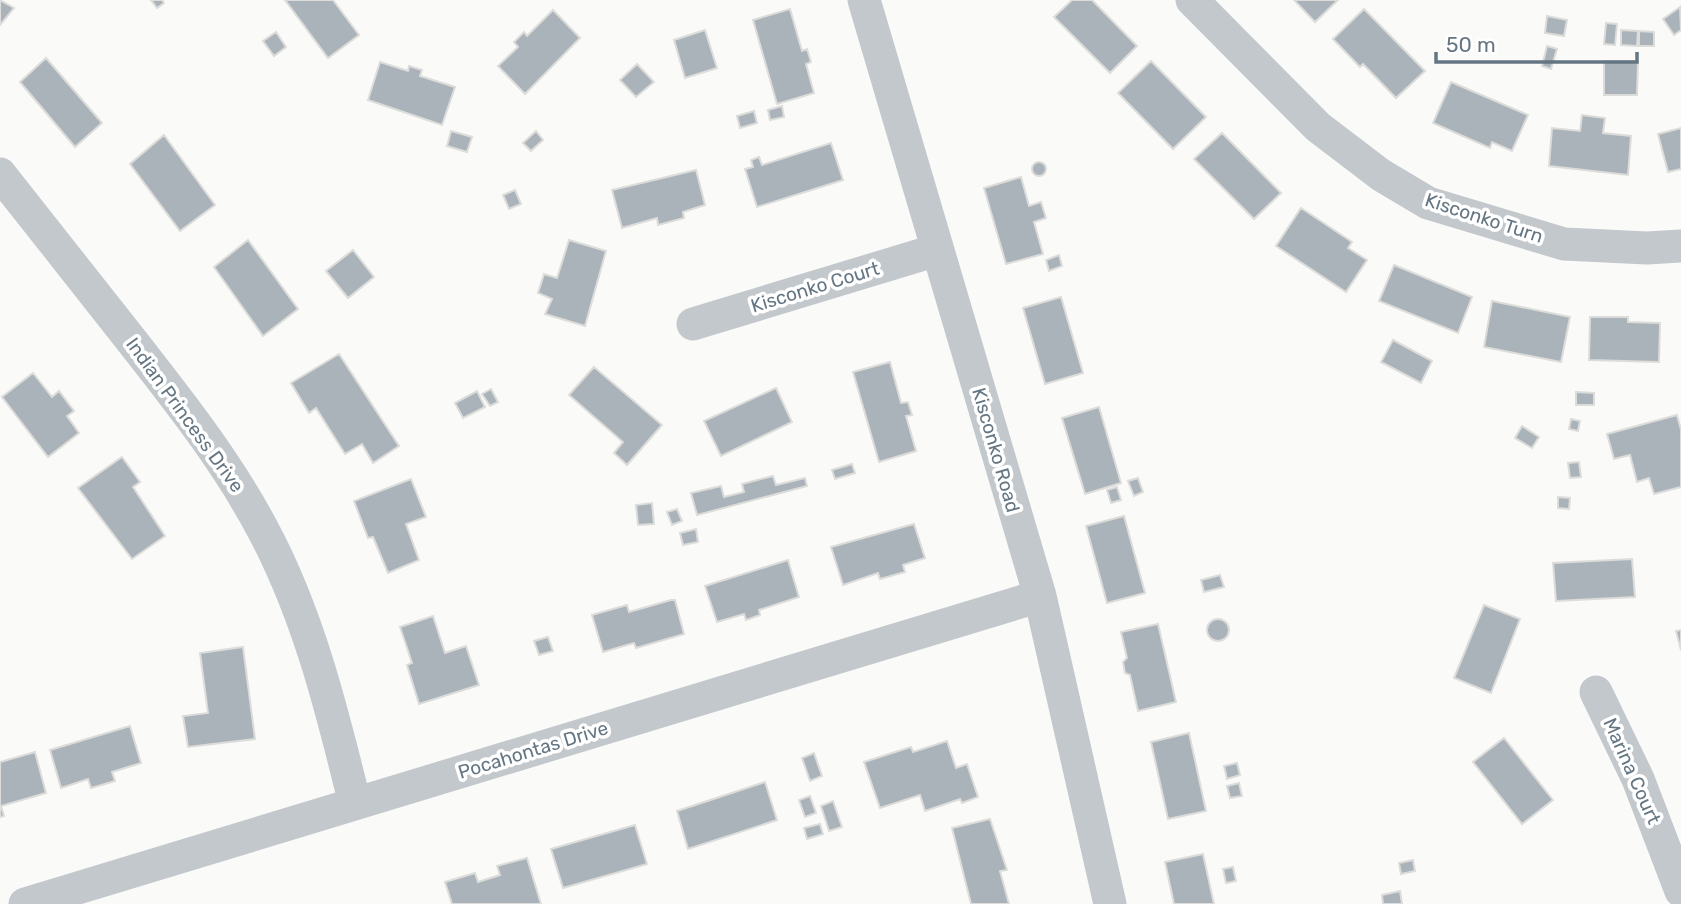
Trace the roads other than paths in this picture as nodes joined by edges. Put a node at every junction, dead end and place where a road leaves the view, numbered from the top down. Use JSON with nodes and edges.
{"nodes":[{"id":1,"x":864,"y":0,"type":"edge"},
{"id":2,"x":1192,"y":0,"type":"edge"},
{"id":3,"x":0,"y":174,"type":"edge"},
{"id":4,"x":1681,"y":246,"type":"edge"},
{"id":5,"x":937,"y":250,"type":"junction"},
{"id":6,"x":693,"y":324,"type":"dead end"},
{"id":7,"x":1040,"y":596,"type":"junction"},
{"id":8,"x":1596,"y":692,"type":"dead end"},
{"id":9,"x":355,"y":804,"type":"junction"},
{"id":10,"x":1681,"y":891,"type":"edge"},
{"id":11,"x":25,"y":904,"type":"edge"},
{"id":12,"x":1110,"y":904,"type":"edge"}],
"edges":[{"from":1,"to":5,"type":"street","name":"Kisconko Road"},
{"from":2,"to":4,"type":"street","name":"Kisconko Turn"},
{"from":3,"to":9,"type":"street","name":"Indian Princess Drive"},
{"from":5,"to":6,"type":"street","name":"Kisconko Court"},
{"from":5,"to":7,"type":"street","name":"Kisconko Road"},
{"from":7,"to":9,"type":"street","name":"Pocahontas Drive"},
{"from":7,"to":12,"type":"street","name":"Kisconko Road"},
{"from":8,"to":10,"type":"street","name":"Marina Court"},
{"from":9,"to":11,"type":"street","name":"Pocahontas Drive"}]}
